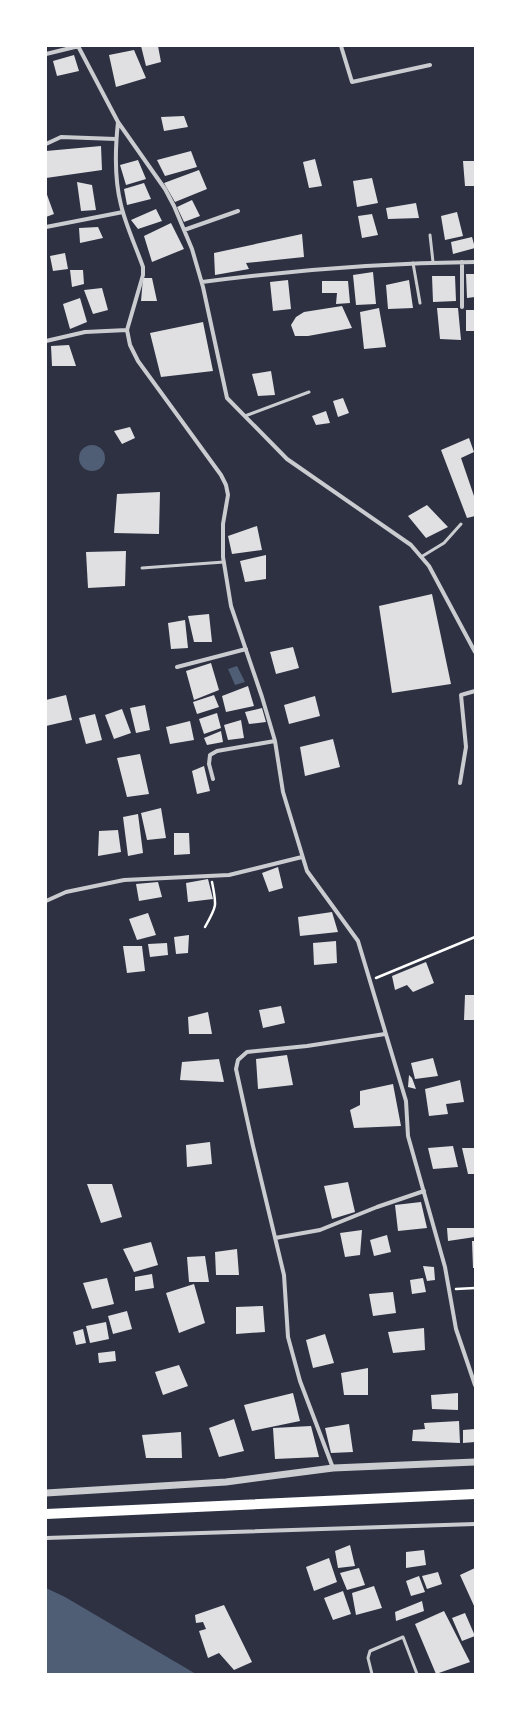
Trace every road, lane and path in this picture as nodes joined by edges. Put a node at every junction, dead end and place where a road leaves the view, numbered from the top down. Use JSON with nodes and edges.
{"nodes":[{"id":1,"x":78,"y":46,"type":"edge"},
{"id":2,"x":341,"y":46,"type":"edge"},
{"id":3,"x":46,"y":54,"type":"edge"},
{"id":4,"x":430,"y":65,"type":"dead end"},
{"id":5,"x":118,"y":122,"type":"junction"},
{"id":6,"x":116,"y":139,"type":"junction"},
{"id":7,"x":46,"y":144,"type":"edge"},
{"id":8,"x":123,"y":212,"type":"junction"},
{"id":9,"x":238,"y":212,"type":"dead end"},
{"id":10,"x":46,"y":227,"type":"edge"},
{"id":11,"x":184,"y":230,"type":"junction"},
{"id":12,"x":430,"y":235,"type":"dead end"},
{"id":13,"x":434,"y":262,"type":"junction"},
{"id":14,"x":462,"y":262,"type":"junction"},
{"id":15,"x":475,"y":262,"type":"edge"},
{"id":16,"x":413,"y":263,"type":"junction"},
{"id":17,"x":202,"y":282,"type":"junction"},
{"id":18,"x":420,"y":303,"type":"dead end"},
{"id":19,"x":462,"y":307,"type":"dead end"},
{"id":20,"x":127,"y":330,"type":"junction"},
{"id":21,"x":46,"y":341,"type":"edge"},
{"id":22,"x":309,"y":392,"type":"dead end"},
{"id":23,"x":245,"y":416,"type":"junction"},
{"id":24,"x":461,"y":524,"type":"dead end"},
{"id":25,"x":422,"y":557,"type":"junction"},
{"id":26,"x":224,"y":562,"type":"junction"},
{"id":27,"x":142,"y":568,"type":"dead end"},
{"id":28,"x":246,"y":649,"type":"junction"},
{"id":29,"x":475,"y":652,"type":"edge"},
{"id":30,"x":177,"y":667,"type":"dead end"},
{"id":31,"x":475,"y":691,"type":"edge"},
{"id":32,"x":275,"y":741,"type":"junction"},
{"id":33,"x":213,"y":778,"type":"dead end"},
{"id":34,"x":460,"y":782,"type":"dead end"},
{"id":35,"x":302,"y":857,"type":"junction"},
{"id":36,"x":210,"y":876,"type":"junction"},
{"id":37,"x":46,"y":901,"type":"edge"},
{"id":38,"x":205,"y":928,"type":"dead end"},
{"id":39,"x":475,"y":937,"type":"edge"},
{"id":40,"x":370,"y":980,"type":"junction"},
{"id":41,"x":385,"y":1034,"type":"junction"},
{"id":42,"x":424,"y":1191,"type":"junction"},
{"id":43,"x":275,"y":1238,"type":"junction"},
{"id":44,"x":475,"y":1288,"type":"edge"},
{"id":45,"x":449,"y":1290,"type":"junction"},
{"id":46,"x":475,"y":1385,"type":"edge"},
{"id":47,"x":475,"y":1462,"type":"edge"},
{"id":48,"x":333,"y":1468,"type":"junction"},
{"id":49,"x":46,"y":1492,"type":"edge"},
{"id":50,"x":475,"y":1494,"type":"edge"},
{"id":51,"x":46,"y":1514,"type":"edge"},
{"id":52,"x":475,"y":1524,"type":"edge"},
{"id":53,"x":46,"y":1538,"type":"edge"},
{"id":54,"x":372,"y":1674,"type":"edge"},
{"id":55,"x":417,"y":1674,"type":"edge"}],
"edges":[{"from":1,"to":3,"type":"street"},
{"from":1,"to":5,"type":"street"},
{"from":2,"to":4,"type":"street"},
{"from":5,"to":6,"type":"street"},
{"from":5,"to":11,"type":"street"},
{"from":6,"to":7,"type":"street"},
{"from":6,"to":8,"type":"street"},
{"from":8,"to":10,"type":"street"},
{"from":8,"to":20,"type":"street"},
{"from":9,"to":11,"type":"street"},
{"from":11,"to":17,"type":"street"},
{"from":12,"to":13,"type":"lane"},
{"from":13,"to":14,"type":"street"},
{"from":13,"to":16,"type":"street"},
{"from":14,"to":15,"type":"street"},
{"from":14,"to":19,"type":"street"},
{"from":16,"to":17,"type":"street"},
{"from":16,"to":18,"type":"lane"},
{"from":17,"to":23,"type":"street"},
{"from":20,"to":21,"type":"street"},
{"from":20,"to":26,"type":"street"},
{"from":22,"to":23,"type":"lane"},
{"from":23,"to":25,"type":"street"},
{"from":24,"to":25,"type":"lane"},
{"from":25,"to":29,"type":"street"},
{"from":26,"to":27,"type":"lane"},
{"from":26,"to":28,"type":"street"},
{"from":28,"to":30,"type":"street"},
{"from":28,"to":32,"type":"street"},
{"from":31,"to":34,"type":"street"},
{"from":32,"to":33,"type":"street"},
{"from":32,"to":35,"type":"street"},
{"from":35,"to":36,"type":"street"},
{"from":35,"to":40,"type":"street"},
{"from":36,"to":37,"type":"street"},
{"from":36,"to":38,"type":"path"},
{"from":39,"to":40,"type":"path"},
{"from":40,"to":41,"type":"street"},
{"from":41,"to":42,"type":"street"},
{"from":41,"to":43,"type":"street"},
{"from":42,"to":43,"type":"street"},
{"from":42,"to":45,"type":"street"},
{"from":43,"to":48,"type":"street"},
{"from":44,"to":45,"type":"path"},
{"from":45,"to":46,"type":"street"},
{"from":47,"to":48,"type":"street"},
{"from":48,"to":49,"type":"street"},
{"from":50,"to":51,"type":"highway"},
{"from":52,"to":53,"type":"street"},
{"from":54,"to":55,"type":"lane"}]}
